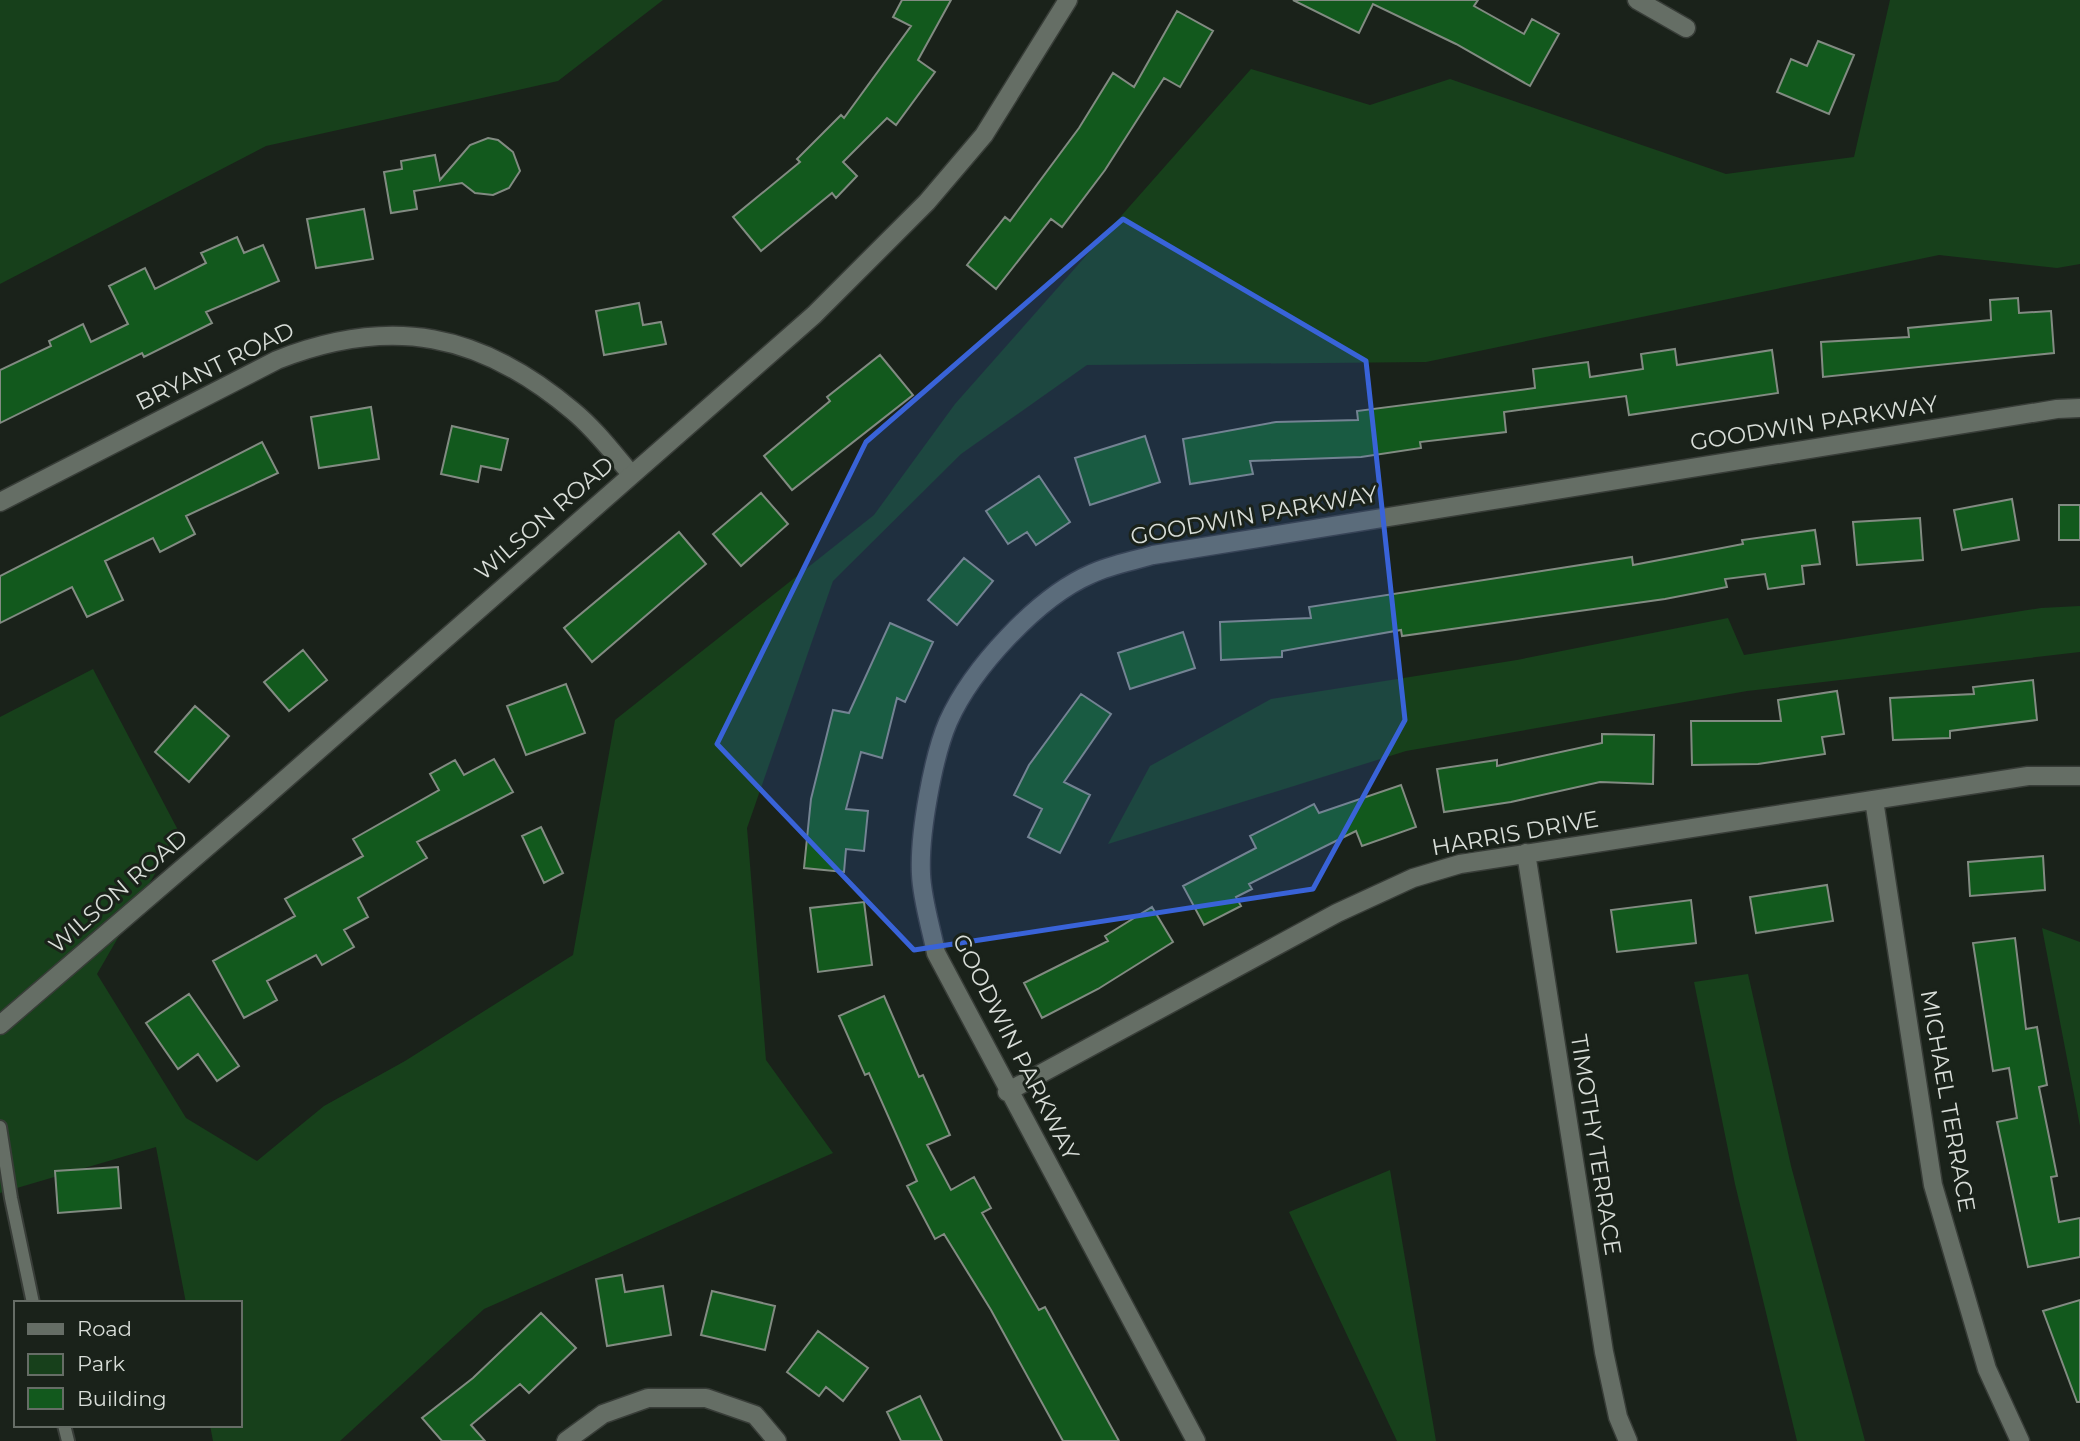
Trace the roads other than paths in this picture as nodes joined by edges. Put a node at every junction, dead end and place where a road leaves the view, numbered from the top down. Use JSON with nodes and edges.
{"nodes":[{"id":1,"x":1069,"y":0,"type":"edge"},
{"id":2,"x":1637,"y":0,"type":"edge"},
{"id":3,"x":1686,"y":28,"type":"dead end"},
{"id":4,"x":2080,"y":408,"type":"edge"},
{"id":5,"x":631,"y":474,"type":"junction"},
{"id":6,"x":0,"y":502,"type":"edge"},
{"id":7,"x":2080,"y":776,"type":"edge"},
{"id":8,"x":1874,"y":800,"type":"junction"},
{"id":9,"x":1526,"y":853,"type":"junction"},
{"id":10,"x":0,"y":1024,"type":"edge"},
{"id":11,"x":1007,"y":1092,"type":"junction"},
{"id":12,"x":0,"y":1128,"type":"edge"},
{"id":13,"x":33,"y":1301,"type":"edge"},
{"id":14,"x":566,"y":1441,"type":"edge"},
{"id":15,"x":777,"y":1441,"type":"edge"},
{"id":16,"x":1196,"y":1441,"type":"edge"},
{"id":17,"x":1628,"y":1441,"type":"edge"},
{"id":18,"x":2020,"y":1441,"type":"edge"}],
"edges":[{"from":1,"to":5,"type":"street","name":"WILSON ROAD"},
{"from":2,"to":3,"type":"street"},
{"from":4,"to":11,"type":"street","name":"GOODWIN PARKWAY"},
{"from":5,"to":6,"type":"street","name":"BRYANT ROAD"},
{"from":5,"to":10,"type":"street","name":"WILSON ROAD"},
{"from":7,"to":8,"type":"street","name":"HARRIS DRIVE"},
{"from":8,"to":9,"type":"street","name":"HARRIS DRIVE"},
{"from":8,"to":18,"type":"street","name":"MICHAEL TERRACE"},
{"from":9,"to":11,"type":"street","name":"HARRIS DRIVE"},
{"from":9,"to":17,"type":"street","name":"TIMOTHY TERRACE"},
{"from":11,"to":16,"type":"street","name":"GOODWIN PARKWAY"},
{"from":12,"to":13,"type":"lane"},
{"from":14,"to":15,"type":"street"}]}
